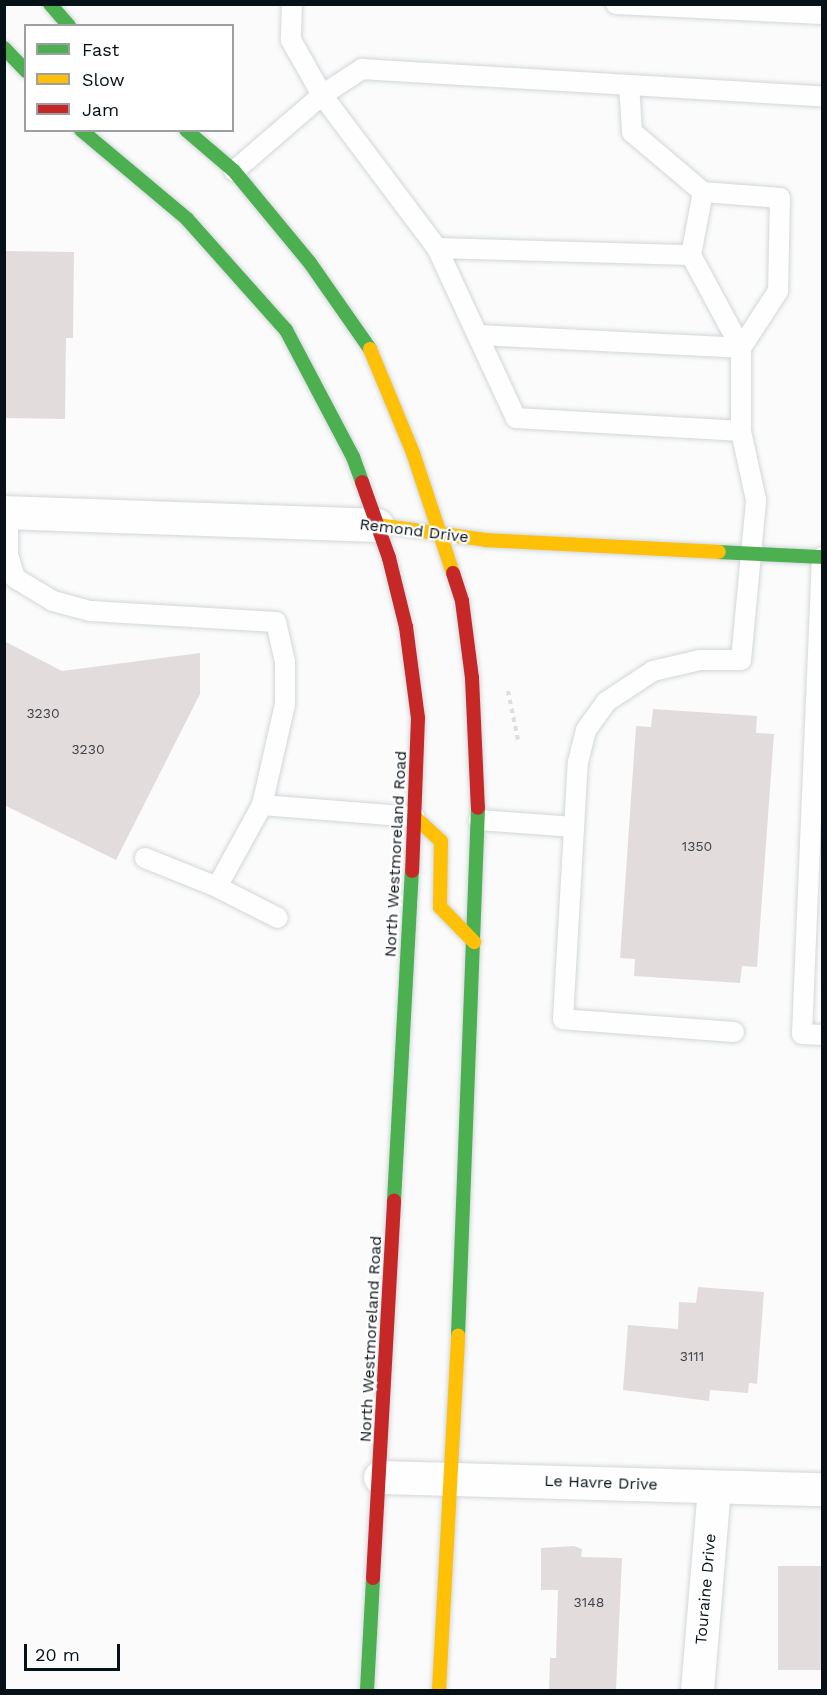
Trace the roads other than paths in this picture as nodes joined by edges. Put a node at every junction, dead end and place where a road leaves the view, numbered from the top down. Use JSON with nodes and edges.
{"nodes":[{"id":1,"x":50,"y":4,"type":"edge"},
{"id":2,"x":292,"y":4,"type":"edge"},
{"id":3,"x":616,"y":4,"type":"edge"},
{"id":4,"x":822,"y":14,"type":"edge"},
{"id":5,"x":67,"y":24,"type":"edge"},
{"id":6,"x":4,"y":48,"type":"edge"},
{"id":7,"x":24,"y":69,"type":"edge"},
{"id":8,"x":629,"y":85,"type":"junction"},
{"id":9,"x":322,"y":95,"type":"junction"},
{"id":10,"x":822,"y":96,"type":"edge"},
{"id":11,"x":83,"y":132,"type":"edge"},
{"id":12,"x":188,"y":132,"type":"edge"},
{"id":13,"x":234,"y":171,"type":"junction"},
{"id":14,"x":703,"y":192,"type":"junction"},
{"id":15,"x":437,"y":248,"type":"junction"},
{"id":16,"x":691,"y":255,"type":"junction"},
{"id":17,"x":478,"y":335,"type":"junction"},
{"id":18,"x":741,"y":348,"type":"junction"},
{"id":19,"x":741,"y":431,"type":"junction"},
{"id":20,"x":6,"y":512,"type":"edge"},
{"id":21,"x":376,"y":525,"type":"junction"},
{"id":22,"x":439,"y":533,"type":"junction"},
{"id":23,"x":750,"y":553,"type":"junction"},
{"id":24,"x":822,"y":557,"type":"edge"},
{"id":25,"x":262,"y":805,"type":"junction"},
{"id":26,"x":415,"y":817,"type":"junction"},
{"id":27,"x":479,"y":820,"type":"junction"},
{"id":28,"x":574,"y":827,"type":"junction"},
{"id":29,"x":145,"y":858,"type":"dead end"},
{"id":30,"x":216,"y":887,"type":"junction"},
{"id":31,"x":278,"y":918,"type":"dead end"},
{"id":32,"x":474,"y":942,"type":"junction"},
{"id":33,"x":734,"y":1032,"type":"dead end"},
{"id":34,"x":822,"y":1035,"type":"edge"},
{"id":35,"x":380,"y":1477,"type":"junction"},
{"id":36,"x":452,"y":1478,"type":"junction"},
{"id":37,"x":714,"y":1487,"type":"junction"},
{"id":38,"x":822,"y":1489,"type":"edge"},
{"id":39,"x":367,"y":1690,"type":"edge"},
{"id":40,"x":439,"y":1690,"type":"edge"},
{"id":41,"x":698,"y":1690,"type":"edge"}],
"edges":[{"from":1,"to":5,"type":"main road"},
{"from":2,"to":9,"type":"lane"},
{"from":3,"to":4,"type":"lane"},
{"from":6,"to":7,"type":"main road"},
{"from":8,"to":9,"type":"lane"},
{"from":8,"to":10,"type":"lane"},
{"from":8,"to":14,"type":"lane"},
{"from":9,"to":13,"type":"lane"},
{"from":9,"to":15,"type":"lane"},
{"from":11,"to":21,"type":"main road","name":"North Westmoreland Road"},
{"from":12,"to":13,"type":"main road"},
{"from":13,"to":22,"type":"main road"},
{"from":14,"to":16,"type":"lane"},
{"from":14,"to":18,"type":"lane"},
{"from":15,"to":16,"type":"lane"},
{"from":15,"to":17,"type":"lane"},
{"from":16,"to":18,"type":"lane"},
{"from":17,"to":18,"type":"lane"},
{"from":17,"to":19,"type":"lane"},
{"from":18,"to":19,"type":"lane"},
{"from":19,"to":23,"type":"lane"},
{"from":20,"to":21,"type":"street","name":"Remond Drive"},
{"from":20,"to":25,"type":"lane"},
{"from":21,"to":22,"type":"main road","name":"Remond Drive"},
{"from":21,"to":26,"type":"main road","name":"North Westmoreland Road"},
{"from":22,"to":23,"type":"main road","name":"Remond Drive"},
{"from":22,"to":27,"type":"main road"},
{"from":23,"to":24,"type":"main road","name":"Remond Drive"},
{"from":23,"to":28,"type":"lane"},
{"from":24,"to":34,"type":"lane"},
{"from":25,"to":26,"type":"lane"},
{"from":25,"to":30,"type":"lane"},
{"from":26,"to":32,"type":"main road"},
{"from":26,"to":35,"type":"main road","name":"North Westmoreland Road"},
{"from":27,"to":28,"type":"lane"},
{"from":27,"to":32,"type":"main road"},
{"from":28,"to":33,"type":"lane"},
{"from":29,"to":30,"type":"lane"},
{"from":30,"to":31,"type":"lane"},
{"from":32,"to":36,"type":"main road"},
{"from":35,"to":36,"type":"street","name":"Le Havre Drive"},
{"from":35,"to":39,"type":"main road","name":"North Westmoreland Road"},
{"from":36,"to":37,"type":"street","name":"Le Havre Drive"},
{"from":36,"to":40,"type":"main road"},
{"from":37,"to":38,"type":"street","name":"Le Havre Drive"},
{"from":37,"to":41,"type":"street","name":"Touraine Drive"}]}
